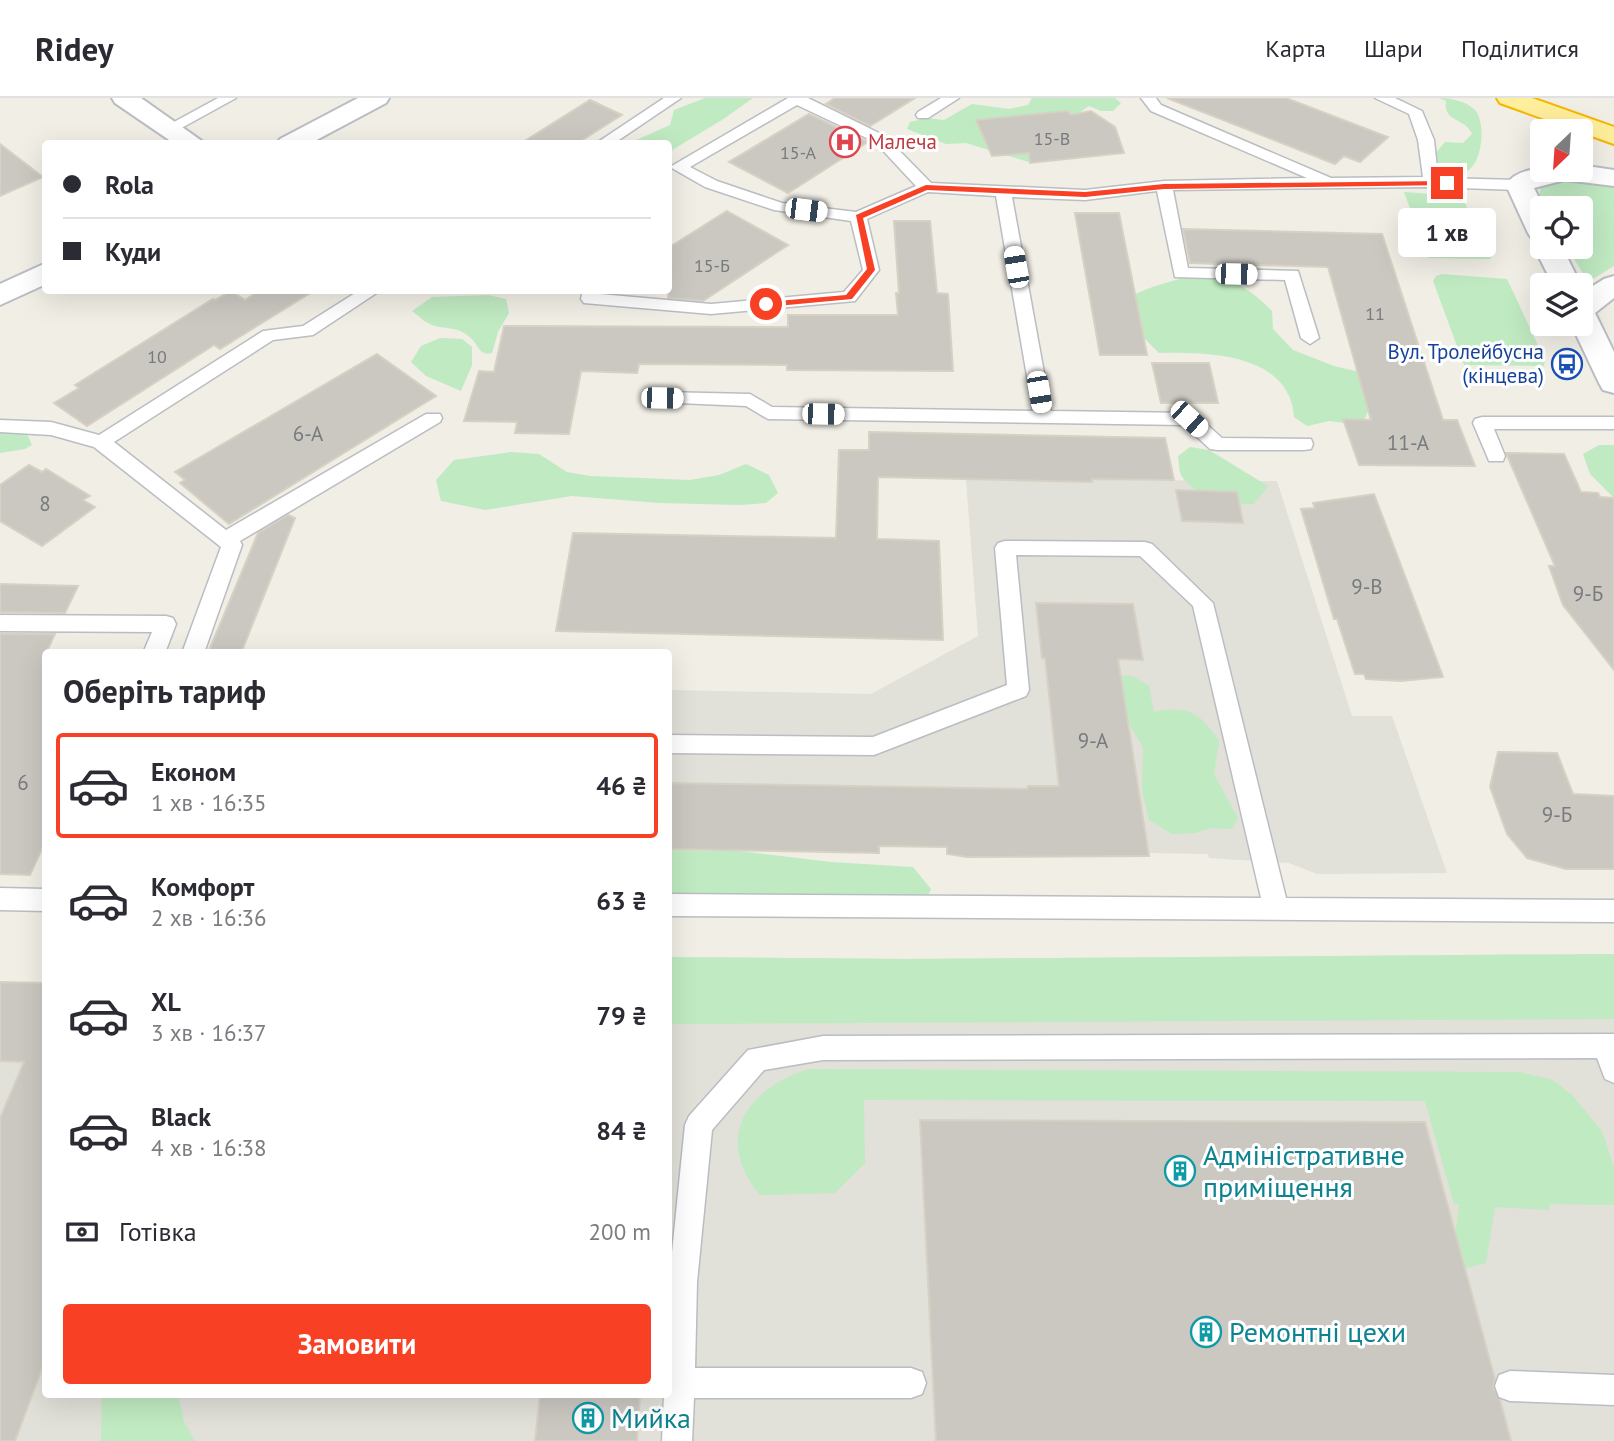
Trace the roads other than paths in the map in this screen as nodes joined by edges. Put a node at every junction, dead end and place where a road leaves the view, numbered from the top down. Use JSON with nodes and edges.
{"nodes":[{"id":1,"x":124,"y":98,"type":"edge"},
{"id":2,"x":229,"y":98,"type":"edge"},
{"id":3,"x":377,"y":98,"type":"edge"},
{"id":4,"x":674,"y":98,"type":"edge"},
{"id":5,"x":952,"y":98,"type":"edge"},
{"id":6,"x":1148,"y":98,"type":"edge"},
{"id":7,"x":1382,"y":98,"type":"edge"},
{"id":8,"x":1509,"y":98,"type":"edge"},
{"id":9,"x":923,"y":116,"type":"dead end"},
{"id":10,"x":1545,"y":119,"type":"edge"},
{"id":11,"x":171,"y":128,"type":"junction"},
{"id":12,"x":1593,"y":132,"type":"edge"},
{"id":13,"x":1614,"y":136,"type":"edge"},
{"id":14,"x":188,"y":140,"type":"edge"},
{"id":15,"x":297,"y":140,"type":"edge"},
{"id":16,"x":608,"y":140,"type":"edge"},
{"id":17,"x":1530,"y":166,"type":"edge"},
{"id":18,"x":673,"y":169,"type":"edge"},
{"id":19,"x":1614,"y":178,"type":"edge"},
{"id":20,"x":1431,"y":182,"type":"junction"},
{"id":21,"x":1334,"y":184,"type":"junction"},
{"id":22,"x":1519,"y":185,"type":"junction"},
{"id":23,"x":1164,"y":186,"type":"junction"},
{"id":24,"x":926,"y":187,"type":"junction"},
{"id":25,"x":1003,"y":192,"type":"junction"},
{"id":26,"x":1530,"y":208,"type":"edge"},
{"id":27,"x":858,"y":217,"type":"junction"},
{"id":28,"x":42,"y":274,"type":"edge"},
{"id":29,"x":1614,"y":285,"type":"edge"},
{"id":30,"x":367,"y":294,"type":"edge"},
{"id":31,"x":591,"y":294,"type":"edge"},
{"id":32,"x":0,"y":296,"type":"edge"},
{"id":33,"x":1593,"y":298,"type":"edge"},
{"id":34,"x":1591,"y":336,"type":"edge"},
{"id":35,"x":1310,"y":338,"type":"dead end"},
{"id":36,"x":1614,"y":383,"type":"edge"},
{"id":37,"x":662,"y":398,"type":"dead end"},
{"id":38,"x":1043,"y":417,"type":"junction"},
{"id":39,"x":433,"y":418,"type":"dead end"},
{"id":40,"x":1614,"y":423,"type":"edge"},
{"id":41,"x":0,"y":426,"type":"edge"},
{"id":42,"x":101,"y":442,"type":"junction"},
{"id":43,"x":1304,"y":444,"type":"dead end"},
{"id":44,"x":1496,"y":456,"type":"dead end"},
{"id":45,"x":225,"y":540,"type":"junction"},
{"id":46,"x":0,"y":623,"type":"edge"},
{"id":47,"x":156,"y":649,"type":"edge"},
{"id":48,"x":194,"y":649,"type":"edge"},
{"id":49,"x":672,"y":744,"type":"edge"},
{"id":50,"x":0,"y":900,"type":"edge"},
{"id":51,"x":42,"y":900,"type":"edge"},
{"id":52,"x":672,"y":905,"type":"edge"},
{"id":53,"x":1276,"y":909,"type":"junction"},
{"id":54,"x":1614,"y":911,"type":"edge"},
{"id":55,"x":1611,"y":1054,"type":"edge"},
{"id":56,"x":911,"y":1382,"type":"dead end"},
{"id":57,"x":680,"y":1383,"type":"junction"},
{"id":58,"x":1510,"y":1386,"type":"dead end"},
{"id":59,"x":1614,"y":1390,"type":"edge"},
{"id":60,"x":677,"y":1441,"type":"edge"}],
"edges":[{"from":1,"to":11,"type":"street"},
{"from":2,"to":11,"type":"lane"},
{"from":3,"to":15,"type":"street"},
{"from":4,"to":16,"type":"lane"},
{"from":5,"to":9,"type":"lane"},
{"from":6,"to":21,"type":"lane"},
{"from":7,"to":20,"type":"lane"},
{"from":8,"to":10,"type":"highway"},
{"from":11,"to":14,"type":"street"},
{"from":12,"to":13,"type":"highway"},
{"from":17,"to":22,"type":"street"},
{"from":18,"to":24,"type":"lane"},
{"from":18,"to":27,"type":"lane"},
{"from":19,"to":22,"type":"street"},
{"from":20,"to":21,"type":"lane"},
{"from":20,"to":22,"type":"lane"},
{"from":21,"to":23,"type":"lane"},
{"from":22,"to":26,"type":"street"},
{"from":23,"to":25,"type":"lane"},
{"from":23,"to":35,"type":"lane"},
{"from":24,"to":25,"type":"lane"},
{"from":24,"to":27,"type":"lane"},
{"from":25,"to":38,"type":"lane"},
{"from":27,"to":31,"type":"lane"},
{"from":28,"to":32,"type":"street"},
{"from":29,"to":33,"type":"street"},
{"from":30,"to":42,"type":"lane"},
{"from":34,"to":36,"type":"street"},
{"from":37,"to":38,"type":"lane"},
{"from":38,"to":43,"type":"lane"},
{"from":39,"to":45,"type":"lane"},
{"from":40,"to":44,"type":"lane"},
{"from":41,"to":42,"type":"lane"},
{"from":42,"to":45,"type":"lane"},
{"from":45,"to":48,"type":"lane"},
{"from":46,"to":47,"type":"lane"},
{"from":49,"to":53,"type":"lane"},
{"from":50,"to":51,"type":"lane"},
{"from":52,"to":53,"type":"lane"},
{"from":53,"to":54,"type":"lane"},
{"from":55,"to":57,"type":"lane"},
{"from":56,"to":57,"type":"lane"},
{"from":57,"to":60,"type":"lane"},
{"from":58,"to":59,"type":"lane"}]}
